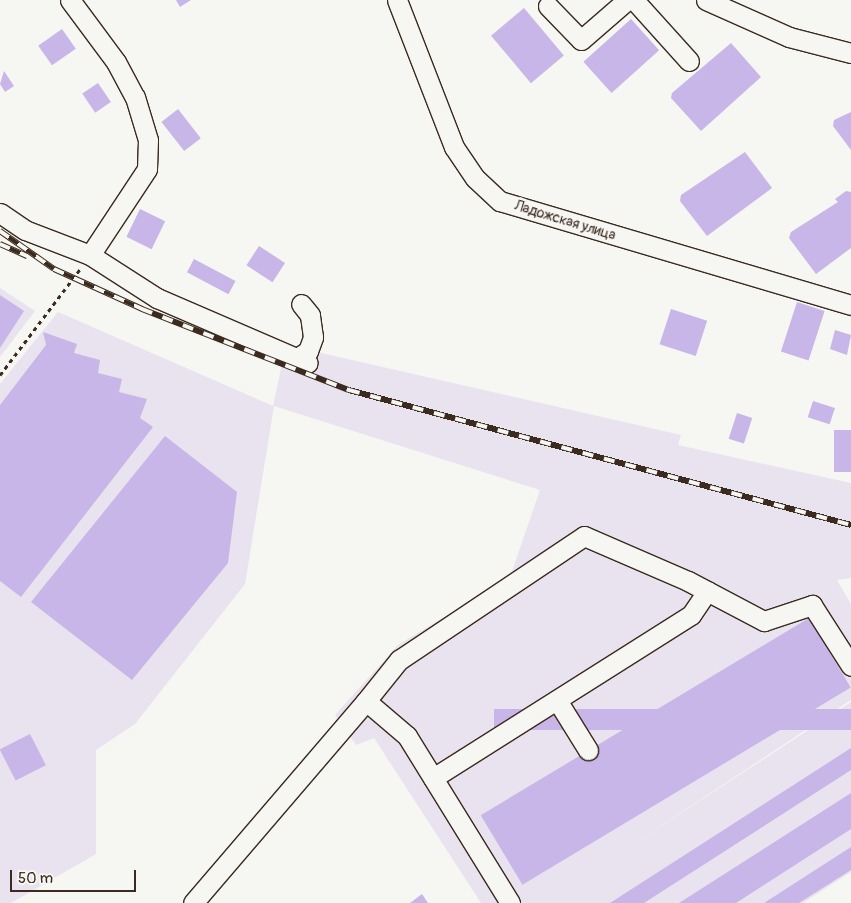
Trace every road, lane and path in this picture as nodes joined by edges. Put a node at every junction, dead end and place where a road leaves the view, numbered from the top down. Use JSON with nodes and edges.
{"nodes":[{"id":1,"x":70,"y":0,"type":"edge"},
{"id":2,"x":397,"y":0,"type":"edge"},
{"id":3,"x":627,"y":0,"type":"edge"},
{"id":4,"x":634,"y":0,"type":"edge"},
{"id":5,"x":706,"y":0,"type":"edge"},
{"id":6,"x":548,"y":6,"type":"dead end"},
{"id":7,"x":851,"y":53,"type":"edge"},
{"id":8,"x":689,"y":61,"type":"dead end"},
{"id":9,"x":0,"y":213,"type":"edge"},
{"id":10,"x":90,"y":255,"type":"junction"},
{"id":11,"x":301,"y":304,"type":"dead end"},
{"id":12,"x":851,"y":305,"type":"edge"},
{"id":13,"x":0,"y":375,"type":"edge"},
{"id":14,"x":707,"y":591,"type":"junction"},
{"id":15,"x":851,"y":666,"type":"edge"},
{"id":16,"x":557,"y":700,"type":"junction"},
{"id":17,"x":366,"y":701,"type":"junction"},
{"id":18,"x":588,"y":750,"type":"dead end"},
{"id":19,"x":433,"y":778,"type":"junction"},
{"id":20,"x":193,"y":903,"type":"edge"},
{"id":21,"x":510,"y":903,"type":"edge"}],
"edges":[{"from":1,"to":10,"type":"street"},
{"from":2,"to":12,"type":"street","name":"Ладожская улица"},
{"from":3,"to":6,"type":"street"},
{"from":4,"to":8,"type":"street"},
{"from":5,"to":7,"type":"street"},
{"from":9,"to":10,"type":"street"},
{"from":10,"to":11,"type":"street"},
{"from":10,"to":13,"type":"path"},
{"from":14,"to":15,"type":"street"},
{"from":14,"to":16,"type":"street"},
{"from":14,"to":17,"type":"street"},
{"from":16,"to":18,"type":"street"},
{"from":16,"to":19,"type":"street"},
{"from":17,"to":19,"type":"street"},
{"from":17,"to":20,"type":"street"},
{"from":19,"to":21,"type":"street"}]}
